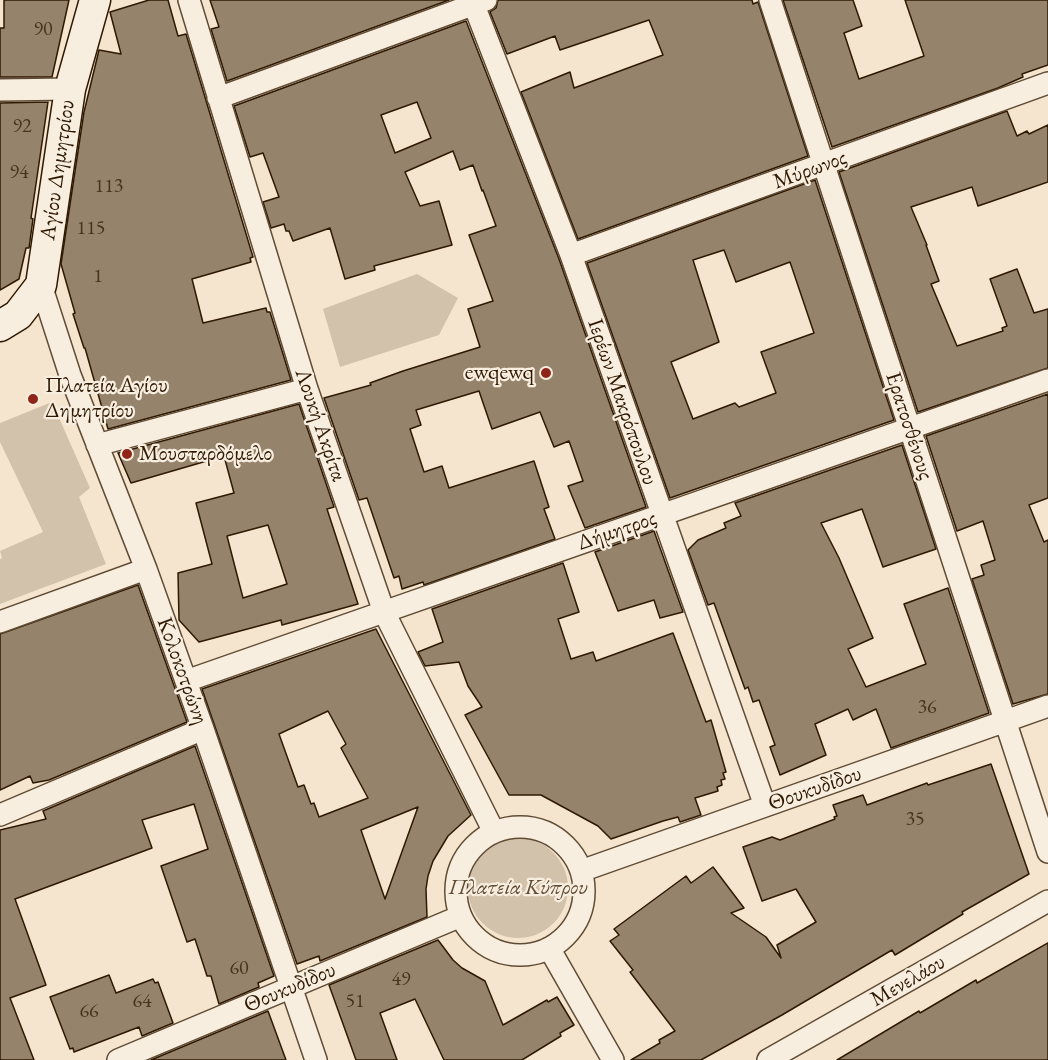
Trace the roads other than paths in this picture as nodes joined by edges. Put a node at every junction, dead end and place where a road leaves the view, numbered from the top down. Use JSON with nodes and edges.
{"nodes":[{"id":1,"x":94,"y":0,"type":"edge"},
{"id":2,"x":189,"y":0,"type":"edge"},
{"id":3,"x":770,"y":0,"type":"edge"},
{"id":4,"x":478,"y":2,"type":"edge"},
{"id":5,"x":1048,"y":83,"type":"edge"},
{"id":6,"x":70,"y":89,"type":"junction"},
{"id":7,"x":0,"y":90,"type":"edge"},
{"id":8,"x":218,"y":98,"type":"junction"},
{"id":9,"x":824,"y":165,"type":"junction"},
{"id":10,"x":571,"y":255,"type":"junction"},
{"id":11,"x":40,"y":285,"type":"junction"},
{"id":12,"x":0,"y":326,"type":"edge"},
{"id":13,"x":1048,"y":380,"type":"edge"},
{"id":14,"x":307,"y":389,"type":"junction"},
{"id":15,"x":910,"y":428,"type":"junction"},
{"id":16,"x":97,"y":445,"type":"junction"},
{"id":17,"x":662,"y":515,"type":"junction"},
{"id":18,"x":146,"y":569,"type":"junction"},
{"id":19,"x":384,"y":612,"type":"junction"},
{"id":20,"x":0,"y":622,"type":"edge"},
{"id":21,"x":186,"y":681,"type":"junction"},
{"id":22,"x":1048,"y":706,"type":"edge"},
{"id":23,"x":1006,"y":721,"type":"junction"},
{"id":24,"x":203,"y":729,"type":"junction"},
{"id":25,"x":765,"y":806,"type":"junction"},
{"id":26,"x":0,"y":815,"type":"edge"},
{"id":27,"x":494,"y":832,"type":"junction"},
{"id":28,"x":1048,"y":852,"type":"edge"},
{"id":29,"x":581,"y":871,"type":"junction"},
{"id":30,"x":1048,"y":901,"type":"edge"},
{"id":31,"x":461,"y":916,"type":"junction"},
{"id":32,"x":549,"y":948,"type":"junction"},
{"id":33,"x":292,"y":987,"type":"junction"},
{"id":34,"x":118,"y":1060,"type":"edge"},
{"id":35,"x":316,"y":1060,"type":"edge"},
{"id":36,"x":613,"y":1060,"type":"edge"},
{"id":37,"x":768,"y":1060,"type":"edge"}],
"edges":[{"from":1,"to":6,"type":"main road","name":"Αγίου Δημητρίου"},
{"from":2,"to":8,"type":"street","name":"Λουκή Ακρίτα"},
{"from":3,"to":9,"type":"street","name":"Ερατοσθένους"},
{"from":4,"to":8,"type":"street"},
{"from":4,"to":10,"type":"street","name":"Ιερέων Μακρόπουλου"},
{"from":5,"to":9,"type":"street","name":"Μύρωνος"},
{"from":6,"to":7,"type":"street"},
{"from":6,"to":11,"type":"main road","name":"Αγίου Δημητρίου"},
{"from":8,"to":14,"type":"street","name":"Λουκή Ακρίτα"},
{"from":9,"to":10,"type":"street","name":"Μύρωνος"},
{"from":9,"to":15,"type":"street","name":"Ερατοσθένους"},
{"from":10,"to":17,"type":"street","name":"Ιερέων Μακρόπουλου"},
{"from":11,"to":12,"type":"main road","name":"Αγίου Δημητρίου"},
{"from":11,"to":16,"type":"street","name":"Κολοκοτρώνη"},
{"from":13,"to":15,"type":"street","name":"Δήμητρος"},
{"from":14,"to":16,"type":"street"},
{"from":14,"to":19,"type":"street","name":"Λουκή Ακρίτα"},
{"from":15,"to":17,"type":"street","name":"Δήμητρος"},
{"from":15,"to":23,"type":"street","name":"Ερατοσθένους"},
{"from":16,"to":18,"type":"street","name":"Κολοκοτρώνη"},
{"from":17,"to":19,"type":"street","name":"Δήμητρος"},
{"from":17,"to":25,"type":"street","name":"Ιερέων Μακρόπουλου"},
{"from":18,"to":20,"type":"street"},
{"from":18,"to":21,"type":"street","name":"Κολοκοτρώνη"},
{"from":19,"to":21,"type":"street","name":"Δήμητρος"},
{"from":19,"to":27,"type":"street","name":"Λουκή Ακρίτα"},
{"from":21,"to":24,"type":"street","name":"Κολοκοτρώνη"},
{"from":22,"to":23,"type":"street","name":"Θουκυδίδου"},
{"from":23,"to":25,"type":"street","name":"Θουκυδίδου"},
{"from":23,"to":28,"type":"street","name":"Ερατοσθένους"},
{"from":24,"to":26,"type":"street"},
{"from":24,"to":33,"type":"street","name":"Κολοκοτρώνη"},
{"from":25,"to":29,"type":"street","name":"Θουκυδίδου"},
{"from":27,"to":29,"type":"street"},
{"from":27,"to":31,"type":"street"},
{"from":29,"to":32,"type":"street"},
{"from":30,"to":37,"type":"street","name":"Μενελάου"},
{"from":31,"to":32,"type":"street"},
{"from":31,"to":33,"type":"street","name":"Θουκυδίδου"},
{"from":32,"to":36,"type":"street"},
{"from":33,"to":34,"type":"street","name":"Θουκυδίδου"},
{"from":33,"to":35,"type":"street","name":"Κολοκοτρώνη"}]}
